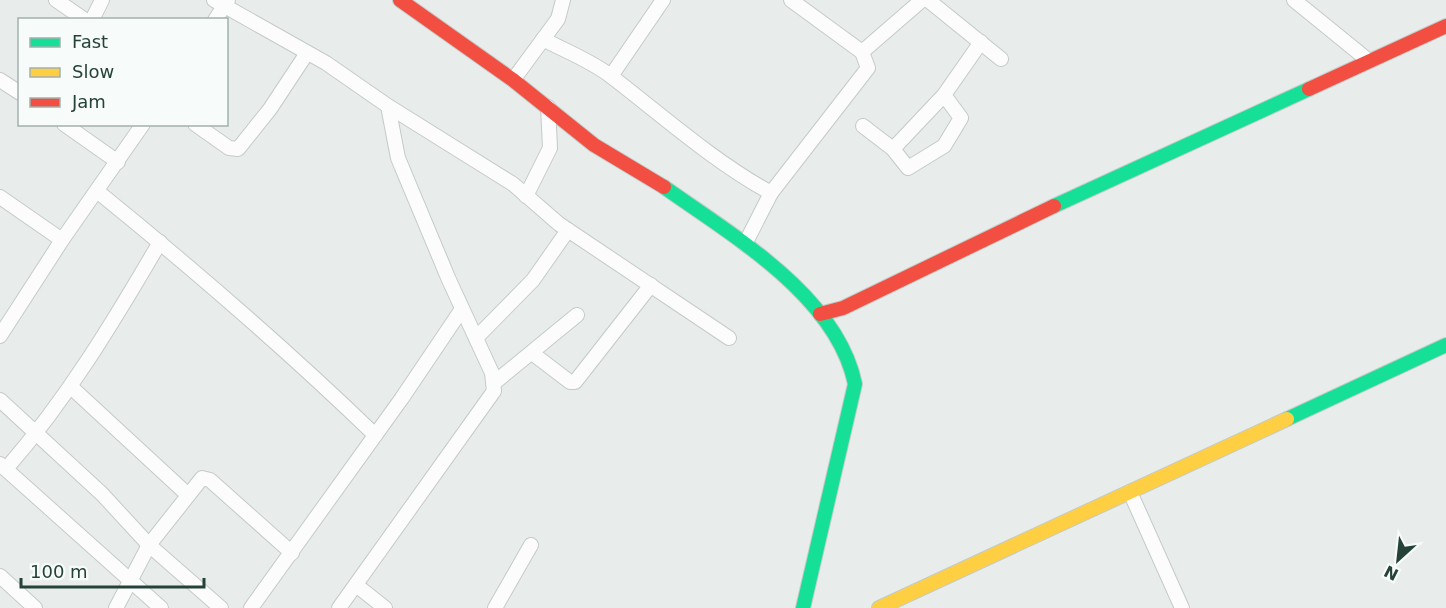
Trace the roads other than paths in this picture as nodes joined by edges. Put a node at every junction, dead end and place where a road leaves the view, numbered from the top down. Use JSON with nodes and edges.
{"nodes":[{"id":1,"x":56,"y":0,"type":"edge"},
{"id":2,"x":102,"y":0,"type":"edge"},
{"id":3,"x":400,"y":0,"type":"edge"},
{"id":4,"x":563,"y":0,"type":"edge"},
{"id":5,"x":663,"y":0,"type":"edge"},
{"id":6,"x":791,"y":0,"type":"edge"},
{"id":7,"x":922,"y":0,"type":"edge"},
{"id":8,"x":928,"y":0,"type":"edge"},
{"id":9,"x":1294,"y":0,"type":"edge"},
{"id":10,"x":222,"y":2,"type":"edge"},
{"id":11,"x":82,"y":18,"type":"edge"},
{"id":12,"x":93,"y":18,"type":"edge"},
{"id":13,"x":216,"y":18,"type":"edge"},
{"id":14,"x":1446,"y":26,"type":"edge"},
{"id":15,"x":543,"y":39,"type":"junction"},
{"id":16,"x":981,"y":42,"type":"junction"},
{"id":17,"x":862,"y":52,"type":"junction"},
{"id":18,"x":307,"y":53,"type":"junction"},
{"id":19,"x":1001,"y":59,"type":"dead end"},
{"id":20,"x":1369,"y":61,"type":"junction"},
{"id":21,"x":611,"y":76,"type":"junction"},
{"id":22,"x":0,"y":80,"type":"edge"},
{"id":23,"x":513,"y":80,"type":"junction"},
{"id":24,"x":18,"y":92,"type":"edge"},
{"id":25,"x":944,"y":95,"type":"junction"},
{"id":26,"x":388,"y":106,"type":"junction"},
{"id":27,"x":548,"y":107,"type":"junction"},
{"id":28,"x":67,"y":126,"type":"edge"},
{"id":29,"x":142,"y":126,"type":"edge"},
{"id":30,"x":198,"y":126,"type":"edge"},
{"id":31,"x":863,"y":126,"type":"dead end"},
{"id":32,"x":893,"y":149,"type":"junction"},
{"id":33,"x":118,"y":162,"type":"junction"},
{"id":34,"x":97,"y":191,"type":"junction"},
{"id":35,"x":771,"y":193,"type":"junction"},
{"id":36,"x":526,"y":196,"type":"junction"},
{"id":37,"x":0,"y":198,"type":"edge"},
{"id":38,"x":568,"y":230,"type":"junction"},
{"id":39,"x":62,"y":240,"type":"junction"},
{"id":40,"x":160,"y":242,"type":"junction"},
{"id":41,"x":745,"y":244,"type":"junction"},
{"id":42,"x":651,"y":285,"type":"junction"},
{"id":43,"x":462,"y":309,"type":"junction"},
{"id":44,"x":820,"y":314,"type":"junction"},
{"id":45,"x":577,"y":315,"type":"dead end"},
{"id":46,"x":0,"y":336,"type":"edge"},
{"id":47,"x":476,"y":338,"type":"junction"},
{"id":48,"x":729,"y":338,"type":"dead end"},
{"id":49,"x":1446,"y":345,"type":"edge"},
{"id":50,"x":532,"y":353,"type":"junction"},
{"id":51,"x":494,"y":383,"type":"junction"},
{"id":52,"x":71,"y":387,"type":"junction"},
{"id":53,"x":0,"y":400,"type":"edge"},
{"id":54,"x":37,"y":434,"type":"junction"},
{"id":55,"x":375,"y":435,"type":"junction"},
{"id":56,"x":3,"y":467,"type":"edge"},
{"id":57,"x":1130,"y":492,"type":"junction"},
{"id":58,"x":188,"y":495,"type":"junction"},
{"id":59,"x":149,"y":545,"type":"junction"},
{"id":60,"x":531,"y":545,"type":"dead end"},
{"id":61,"x":292,"y":553,"type":"junction"},
{"id":62,"x":0,"y":576,"type":"edge"},
{"id":63,"x":131,"y":580,"type":"junction"},
{"id":64,"x":356,"y":585,"type":"junction"},
{"id":65,"x":35,"y":608,"type":"edge"},
{"id":66,"x":116,"y":608,"type":"edge"},
{"id":67,"x":161,"y":608,"type":"edge"},
{"id":68,"x":221,"y":608,"type":"edge"},
{"id":69,"x":251,"y":608,"type":"edge"},
{"id":70,"x":339,"y":608,"type":"edge"},
{"id":71,"x":385,"y":608,"type":"edge"},
{"id":72,"x":495,"y":608,"type":"edge"},
{"id":73,"x":803,"y":608,"type":"edge"},
{"id":74,"x":879,"y":608,"type":"edge"},
{"id":75,"x":1182,"y":608,"type":"edge"}],
"edges":[{"from":1,"to":11,"type":"street"},
{"from":2,"to":12,"type":"street"},
{"from":3,"to":23,"type":"street"},
{"from":4,"to":15,"type":"street"},
{"from":5,"to":21,"type":"street"},
{"from":6,"to":17,"type":"street"},
{"from":7,"to":17,"type":"street"},
{"from":8,"to":16,"type":"street"},
{"from":9,"to":20,"type":"street"},
{"from":10,"to":13,"type":"street"},
{"from":10,"to":18,"type":"street"},
{"from":14,"to":20,"type":"street"},
{"from":15,"to":21,"type":"street"},
{"from":15,"to":23,"type":"street"},
{"from":16,"to":19,"type":"street"},
{"from":16,"to":25,"type":"street"},
{"from":17,"to":35,"type":"street"},
{"from":18,"to":26,"type":"street"},
{"from":18,"to":30,"type":"street"},
{"from":20,"to":44,"type":"street"},
{"from":21,"to":35,"type":"street"},
{"from":22,"to":24,"type":"street"},
{"from":23,"to":27,"type":"street"},
{"from":25,"to":32,"type":"street"},
{"from":25,"to":32,"type":"street"},
{"from":26,"to":36,"type":"street"},
{"from":26,"to":43,"type":"street"},
{"from":27,"to":36,"type":"street"},
{"from":27,"to":41,"type":"street"},
{"from":28,"to":33,"type":"street"},
{"from":29,"to":33,"type":"street"},
{"from":31,"to":32,"type":"street"},
{"from":33,"to":34,"type":"street"},
{"from":34,"to":39,"type":"street"},
{"from":34,"to":40,"type":"street"},
{"from":35,"to":41,"type":"street"},
{"from":36,"to":38,"type":"street"},
{"from":37,"to":39,"type":"street"},
{"from":38,"to":42,"type":"street"},
{"from":38,"to":47,"type":"street"},
{"from":39,"to":46,"type":"street"},
{"from":40,"to":52,"type":"street"},
{"from":40,"to":55,"type":"street"},
{"from":41,"to":44,"type":"street"},
{"from":42,"to":48,"type":"street"},
{"from":42,"to":50,"type":"street"},
{"from":43,"to":47,"type":"street"},
{"from":43,"to":55,"type":"street"},
{"from":44,"to":73,"type":"street"},
{"from":45,"to":50,"type":"street"},
{"from":47,"to":51,"type":"street"},
{"from":49,"to":57,"type":"street"},
{"from":50,"to":51,"type":"street"},
{"from":51,"to":64,"type":"street"},
{"from":52,"to":54,"type":"street"},
{"from":52,"to":58,"type":"street"},
{"from":53,"to":54,"type":"street"},
{"from":54,"to":56,"type":"street"},
{"from":54,"to":59,"type":"street"},
{"from":55,"to":61,"type":"street"},
{"from":56,"to":63,"type":"street"},
{"from":57,"to":74,"type":"street"},
{"from":57,"to":75,"type":"street"},
{"from":58,"to":59,"type":"street"},
{"from":58,"to":61,"type":"street"},
{"from":59,"to":63,"type":"street"},
{"from":59,"to":68,"type":"street"},
{"from":60,"to":72,"type":"street"},
{"from":61,"to":69,"type":"street"},
{"from":62,"to":65,"type":"street"},
{"from":63,"to":66,"type":"street"},
{"from":63,"to":67,"type":"street"},
{"from":64,"to":70,"type":"street"},
{"from":64,"to":71,"type":"street"}]}
